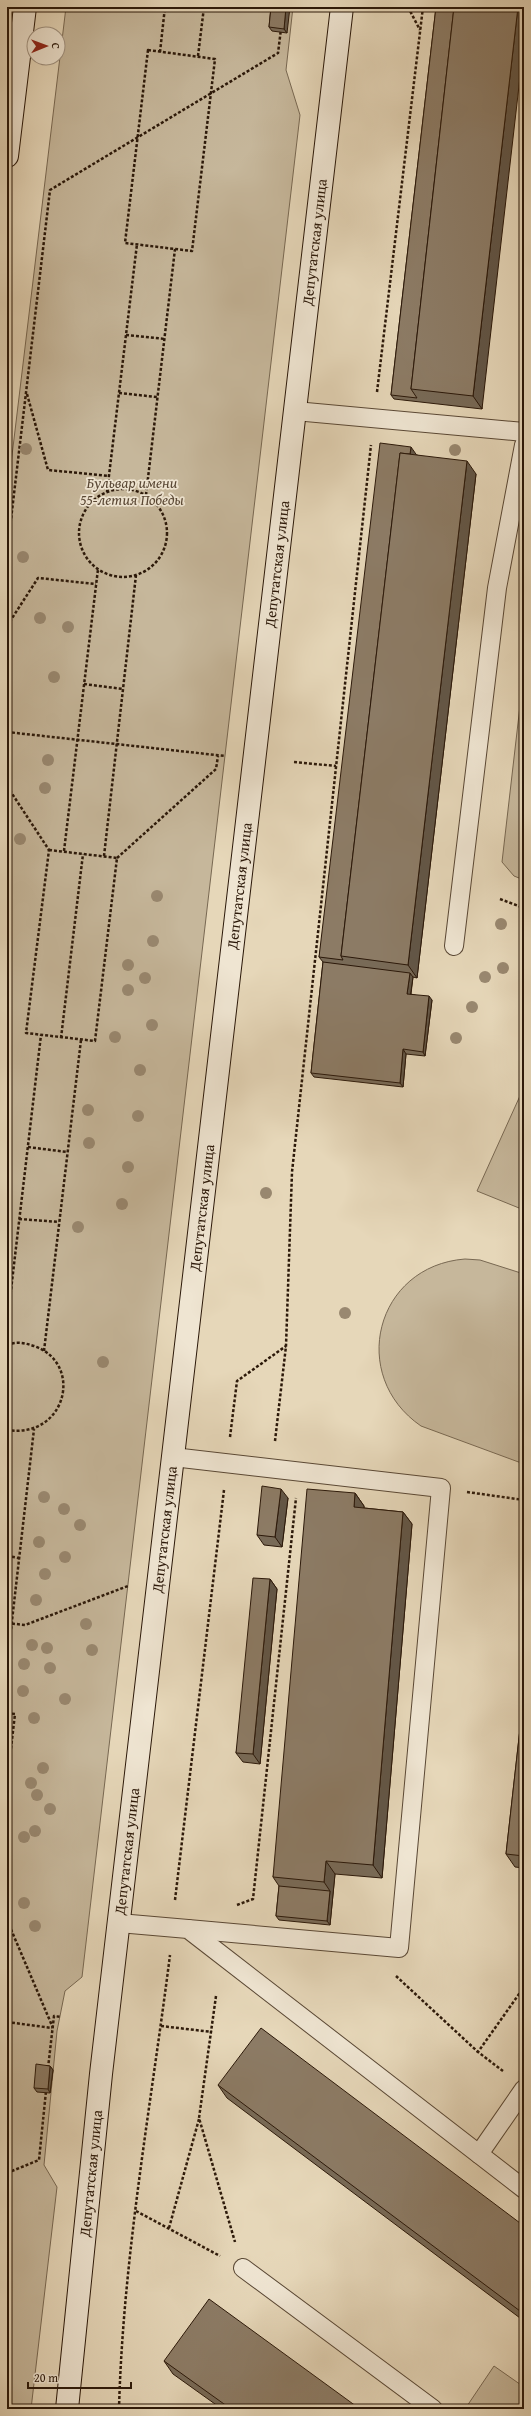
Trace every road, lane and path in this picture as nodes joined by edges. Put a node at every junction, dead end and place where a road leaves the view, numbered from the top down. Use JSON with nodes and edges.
{"nodes":[{"id":1,"x":25,"y":7,"type":"edge"},
{"id":2,"x":165,"y":7,"type":"edge"},
{"id":3,"x":204,"y":7,"type":"edge"},
{"id":4,"x":342,"y":7,"type":"edge"},
{"id":5,"x":408,"y":7,"type":"edge"},
{"id":6,"x":423,"y":7,"type":"edge"},
{"id":7,"x":282,"y":24,"type":"edge"},
{"id":8,"x":420,"y":31,"type":"junction"},
{"id":9,"x":160,"y":52,"type":"junction"},
{"id":10,"x":198,"y":56,"type":"junction"},
{"id":11,"x":211,"y":93,"type":"junction"},
{"id":12,"x":138,"y":137,"type":"junction"},
{"id":13,"x":7,"y":156,"type":"edge"},
{"id":14,"x":137,"y":244,"type":"junction"},
{"id":15,"x":175,"y":249,"type":"dead end"},
{"id":16,"x":126,"y":335,"type":"junction"},
{"id":17,"x":165,"y":339,"type":"junction"},
{"id":18,"x":26,"y":392,"type":"junction"},
{"id":19,"x":119,"y":393,"type":"junction"},
{"id":20,"x":157,"y":397,"type":"junction"},
{"id":21,"x":295,"y":410,"type":"junction"},
{"id":22,"x":374,"y":418,"type":"junction"},
{"id":23,"x":524,"y":432,"type":"edge"},
{"id":24,"x":524,"y":445,"type":"edge"},
{"id":25,"x":522,"y":469,"type":"edge"},
{"id":26,"x":109,"y":476,"type":"junction"},
{"id":27,"x":107,"y":492,"type":"junction"},
{"id":28,"x":146,"y":495,"type":"junction"},
{"id":29,"x":7,"y":553,"type":"edge"},
{"id":30,"x":98,"y":569,"type":"junction"},
{"id":31,"x":136,"y":575,"type":"junction"},
{"id":32,"x":96,"y":584,"type":"junction"},
{"id":33,"x":7,"y":626,"type":"edge"},
{"id":34,"x":84,"y":684,"type":"junction"},
{"id":35,"x":123,"y":689,"type":"junction"},
{"id":36,"x":7,"y":732,"type":"edge"},
{"id":37,"x":78,"y":740,"type":"junction"},
{"id":38,"x":116,"y":744,"type":"junction"},
{"id":39,"x":218,"y":756,"type":"junction"},
{"id":40,"x":224,"y":756,"type":"dead end"},
{"id":41,"x":294,"y":762,"type":"dead end"},
{"id":42,"x":336,"y":766,"type":"junction"},
{"id":43,"x":7,"y":786,"type":"edge"},
{"id":44,"x":49,"y":850,"type":"junction"},
{"id":45,"x":64,"y":851,"type":"junction"},
{"id":46,"x":83,"y":854,"type":"junction"},
{"id":47,"x":104,"y":856,"type":"junction"},
{"id":48,"x":117,"y":858,"type":"junction"},
{"id":49,"x":500,"y":899,"type":"dead end"},
{"id":50,"x":524,"y":908,"type":"edge"},
{"id":51,"x":454,"y":946,"type":"dead end"},
{"id":52,"x":41,"y":1035,"type":"junction"},
{"id":53,"x":61,"y":1038,"type":"junction"},
{"id":54,"x":81,"y":1040,"type":"junction"},
{"id":55,"x":28,"y":1147,"type":"junction"},
{"id":56,"x":67,"y":1152,"type":"junction"},
{"id":57,"x":19,"y":1219,"type":"junction"},
{"id":58,"x":59,"y":1222,"type":"junction"},
{"id":59,"x":7,"y":1324,"type":"edge"},
{"id":60,"x":7,"y":1345,"type":"edge"},
{"id":61,"x":286,"y":1346,"type":"junction"},
{"id":62,"x":44,"y":1351,"type":"junction"},
{"id":63,"x":34,"y":1429,"type":"junction"},
{"id":64,"x":7,"y":1430,"type":"edge"},
{"id":65,"x":173,"y":1457,"type":"junction"},
{"id":66,"x":227,"y":1463,"type":"junction"},
{"id":67,"x":272,"y":1468,"type":"junction"},
{"id":68,"x":441,"y":1488,"type":"junction"},
{"id":69,"x":524,"y":1500,"type":"edge"},
{"id":70,"x":7,"y":1556,"type":"edge"},
{"id":71,"x":20,"y":1558,"type":"junction"},
{"id":72,"x":128,"y":1586,"type":"dead end"},
{"id":73,"x":7,"y":1623,"type":"edge"},
{"id":74,"x":12,"y":1624,"type":"junction"},
{"id":75,"x":7,"y":1664,"type":"edge"},
{"id":76,"x":7,"y":1713,"type":"edge"},
{"id":77,"x":7,"y":1782,"type":"edge"},
{"id":78,"x":231,"y":1907,"type":"dead end"},
{"id":79,"x":7,"y":1920,"type":"edge"},
{"id":80,"x":119,"y":1923,"type":"junction"},
{"id":81,"x":188,"y":1929,"type":"junction"},
{"id":82,"x":361,"y":1944,"type":"junction"},
{"id":83,"x":524,"y":1987,"type":"edge"},
{"id":84,"x":216,"y":1996,"type":"dead end"},
{"id":85,"x":61,"y":2017,"type":"dead end"},
{"id":86,"x":7,"y":2022,"type":"edge"},
{"id":87,"x":161,"y":2026,"type":"dead end"},
{"id":88,"x":53,"y":2028,"type":"junction"},
{"id":89,"x":212,"y":2032,"type":"junction"},
{"id":90,"x":478,"y":2052,"type":"junction"},
{"id":91,"x":48,"y":2073,"type":"edge"},
{"id":92,"x":507,"y":2074,"type":"dead end"},
{"id":93,"x":46,"y":2089,"type":"edge"},
{"id":94,"x":524,"y":2089,"type":"edge"},
{"id":95,"x":199,"y":2118,"type":"junction"},
{"id":96,"x":479,"y":2154,"type":"junction"},
{"id":97,"x":7,"y":2173,"type":"edge"},
{"id":98,"x":524,"y":2189,"type":"edge"},
{"id":99,"x":136,"y":2210,"type":"dead end"},
{"id":100,"x":169,"y":2228,"type":"junction"},
{"id":101,"x":243,"y":2268,"type":"junction"},
{"id":102,"x":67,"y":2409,"type":"edge"},
{"id":103,"x":433,"y":2409,"type":"edge"}],
"edges":[{"from":1,"to":13,"type":"main road"},
{"from":2,"to":9,"type":"path"},
{"from":3,"to":10,"type":"path"},
{"from":4,"to":21,"type":"main road","name":"Депутатская улица"},
{"from":5,"to":8,"type":"path"},
{"from":6,"to":8,"type":"path"},
{"from":7,"to":11,"type":"path"},
{"from":8,"to":22,"type":"path"},
{"from":9,"to":10,"type":"path"},
{"from":9,"to":12,"type":"path"},
{"from":10,"to":11,"type":"path"},
{"from":11,"to":12,"type":"path"},
{"from":11,"to":14,"type":"path"},
{"from":12,"to":14,"type":"path"},
{"from":12,"to":18,"type":"path"},
{"from":14,"to":16,"type":"path"},
{"from":15,"to":17,"type":"path"},
{"from":16,"to":17,"type":"path"},
{"from":16,"to":19,"type":"path"},
{"from":17,"to":20,"type":"path"},
{"from":18,"to":26,"type":"path"},
{"from":18,"to":29,"type":"path"},
{"from":19,"to":20,"type":"path"},
{"from":19,"to":26,"type":"path"},
{"from":20,"to":28,"type":"path"},
{"from":21,"to":22,"type":"lane"},
{"from":21,"to":65,"type":"main road","name":"Депутатская улица"},
{"from":22,"to":23,"type":"lane"},
{"from":22,"to":42,"type":"path"},
{"from":24,"to":25,"type":"lane"},
{"from":25,"to":51,"type":"lane"},
{"from":26,"to":27,"type":"path"},
{"from":27,"to":28,"type":"path"},
{"from":27,"to":30,"type":"path"},
{"from":28,"to":31,"type":"path"},
{"from":30,"to":31,"type":"path"},
{"from":30,"to":32,"type":"path"},
{"from":31,"to":35,"type":"path"},
{"from":32,"to":33,"type":"path"},
{"from":32,"to":34,"type":"path"},
{"from":34,"to":35,"type":"path"},
{"from":34,"to":37,"type":"path"},
{"from":35,"to":38,"type":"path"},
{"from":36,"to":37,"type":"path"},
{"from":37,"to":38,"type":"path"},
{"from":37,"to":45,"type":"path"},
{"from":38,"to":39,"type":"path"},
{"from":38,"to":47,"type":"path"},
{"from":39,"to":40,"type":"path"},
{"from":39,"to":48,"type":"path"},
{"from":41,"to":42,"type":"path"},
{"from":42,"to":61,"type":"path"},
{"from":43,"to":44,"type":"path"},
{"from":44,"to":45,"type":"path"},
{"from":44,"to":52,"type":"path"},
{"from":45,"to":46,"type":"path"},
{"from":46,"to":47,"type":"path"},
{"from":46,"to":53,"type":"path"},
{"from":47,"to":48,"type":"path"},
{"from":48,"to":54,"type":"path"},
{"from":49,"to":50,"type":"path"},
{"from":52,"to":53,"type":"path"},
{"from":52,"to":55,"type":"path"},
{"from":53,"to":54,"type":"path"},
{"from":54,"to":56,"type":"path"},
{"from":55,"to":56,"type":"path"},
{"from":55,"to":57,"type":"path"},
{"from":56,"to":58,"type":"path"},
{"from":57,"to":58,"type":"path"},
{"from":57,"to":59,"type":"path"},
{"from":58,"to":62,"type":"path"},
{"from":60,"to":62,"type":"path"},
{"from":61,"to":66,"type":"path"},
{"from":61,"to":67,"type":"path"},
{"from":62,"to":63,"type":"path"},
{"from":63,"to":64,"type":"path"},
{"from":63,"to":71,"type":"path"},
{"from":65,"to":66,"type":"lane"},
{"from":65,"to":80,"type":"main road","name":"Депутатская улица"},
{"from":66,"to":67,"type":"lane"},
{"from":67,"to":68,"type":"lane"},
{"from":67,"to":78,"type":"path"},
{"from":68,"to":69,"type":"path"},
{"from":68,"to":82,"type":"lane"},
{"from":70,"to":71,"type":"path"},
{"from":71,"to":74,"type":"path"},
{"from":72,"to":74,"type":"path"},
{"from":73,"to":74,"type":"path"},
{"from":74,"to":75,"type":"path"},
{"from":76,"to":77,"type":"path"},
{"from":79,"to":88,"type":"path"},
{"from":80,"to":81,"type":"lane"},
{"from":80,"to":102,"type":"main road","name":"Депутатская улица"},
{"from":81,"to":82,"type":"lane"},
{"from":81,"to":96,"type":"lane"},
{"from":82,"to":90,"type":"path"},
{"from":83,"to":90,"type":"path"},
{"from":84,"to":89,"type":"path"},
{"from":85,"to":88,"type":"path"},
{"from":86,"to":88,"type":"path"},
{"from":87,"to":89,"type":"path"},
{"from":88,"to":91,"type":"path"},
{"from":89,"to":95,"type":"path"},
{"from":90,"to":92,"type":"path"},
{"from":93,"to":97,"type":"path"},
{"from":94,"to":96,"type":"lane"},
{"from":95,"to":100,"type":"path"},
{"from":95,"to":101,"type":"path"},
{"from":96,"to":98,"type":"lane"},
{"from":99,"to":100,"type":"path"},
{"from":100,"to":101,"type":"path"},
{"from":101,"to":103,"type":"lane"}]}
